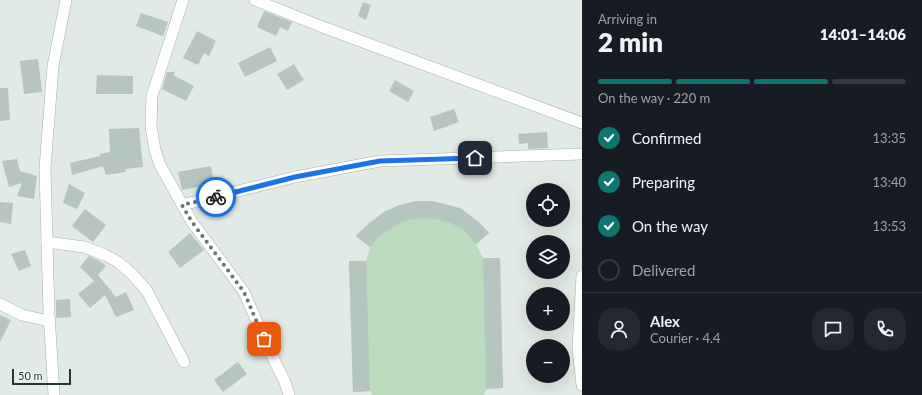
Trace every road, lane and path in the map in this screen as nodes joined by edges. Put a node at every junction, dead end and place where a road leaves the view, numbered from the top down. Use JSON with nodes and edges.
{"nodes":[{"id":1,"x":66,"y":0,"type":"edge"},
{"id":2,"x":183,"y":0,"type":"edge"},
{"id":3,"x":255,"y":0,"type":"edge"},
{"id":4,"x":582,"y":123,"type":"edge"},
{"id":5,"x":582,"y":154,"type":"edge"},
{"id":6,"x":182,"y":205,"type":"junction"},
{"id":7,"x":47,"y":242,"type":"junction"},
{"id":8,"x":582,"y":276,"type":"edge"},
{"id":9,"x":0,"y":304,"type":"edge"},
{"id":10,"x":49,"y":321,"type":"junction"},
{"id":11,"x":184,"y":362,"type":"dead end"},
{"id":12,"x":582,"y":385,"type":"edge"},
{"id":13,"x":54,"y":395,"type":"edge"},
{"id":14,"x":290,"y":395,"type":"edge"}],
"edges":[{"from":1,"to":7,"type":"street"},
{"from":2,"to":6,"type":"street"},
{"from":3,"to":4,"type":"street"},
{"from":5,"to":6,"type":"street"},
{"from":6,"to":14,"type":"street"},
{"from":7,"to":10,"type":"street"},
{"from":7,"to":11,"type":"street"},
{"from":8,"to":12,"type":"street"},
{"from":9,"to":10,"type":"street"},
{"from":10,"to":13,"type":"street"}]}
